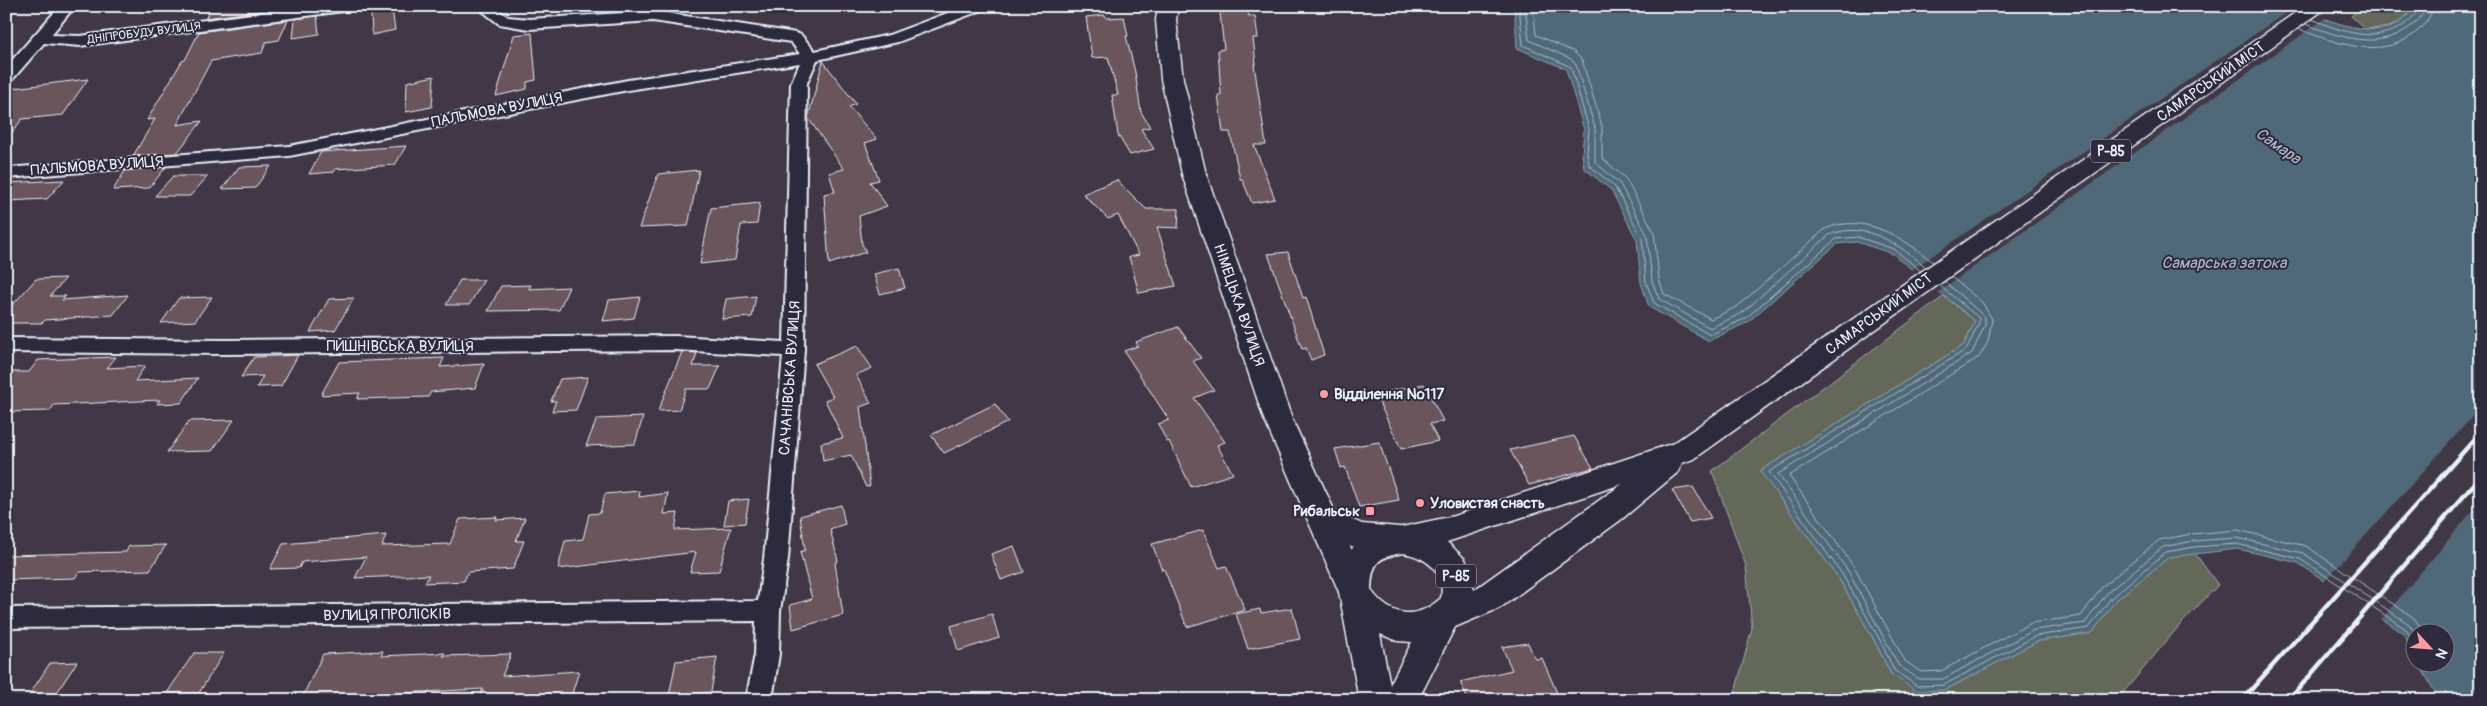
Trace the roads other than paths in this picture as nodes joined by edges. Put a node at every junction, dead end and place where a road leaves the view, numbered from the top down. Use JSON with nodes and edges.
{"nodes":[{"id":1,"x":68,"y":6,"type":"edge"},
{"id":2,"x":351,"y":6,"type":"edge"},
{"id":3,"x":482,"y":6,"type":"edge"},
{"id":4,"x":980,"y":6,"type":"edge"},
{"id":5,"x":1168,"y":6,"type":"edge"},
{"id":6,"x":2319,"y":6,"type":"edge"},
{"id":7,"x":40,"y":38,"type":"junction"},
{"id":8,"x":811,"y":57,"type":"junction"},
{"id":9,"x":6,"y":78,"type":"edge"},
{"id":10,"x":6,"y":173,"type":"edge"},
{"id":11,"x":6,"y":346,"type":"edge"},
{"id":12,"x":794,"y":350,"type":"junction"},
{"id":13,"x":1684,"y":451,"type":"junction"},
{"id":14,"x":1322,"y":520,"type":"junction"},
{"id":15,"x":1399,"y":540,"type":"junction"},
{"id":16,"x":1355,"y":592,"type":"junction"},
{"id":17,"x":768,"y":611,"type":"junction"},
{"id":18,"x":1443,"y":617,"type":"junction"},
{"id":19,"x":6,"y":618,"type":"edge"},
{"id":20,"x":759,"y":700,"type":"edge"},
{"id":21,"x":1376,"y":700,"type":"edge"},
{"id":22,"x":1401,"y":700,"type":"edge"}],
"edges":[{"from":1,"to":7,"type":"street"},
{"from":2,"to":7,"type":"street","name":"ДНІПРОБУДУ ВУЛИЦЯ"},
{"from":3,"to":8,"type":"street"},
{"from":4,"to":8,"type":"street","name":"ПАЛЬМОВА ВУЛИЦЯ"},
{"from":5,"to":14,"type":"main road","name":"НІМЕЦЬКА ВУЛИЦЯ"},
{"from":6,"to":13,"type":"main road","name":"САМАРСЬКИЙ МІСТ","number":"Р-85"},
{"from":7,"to":9,"type":"street"},
{"from":8,"to":10,"type":"street","name":"ПАЛЬМОВА ВУЛИЦЯ"},
{"from":8,"to":12,"type":"street","name":"САЧАНІВСЬКА ВУЛИЦЯ"},
{"from":11,"to":12,"type":"street","name":"ПИШНІВСЬКА ВУЛИЦЯ"},
{"from":12,"to":17,"type":"street","name":"САЧАНІВСЬКА ВУЛИЦЯ"},
{"from":13,"to":15,"type":"main road","name":"САМАРСЬКИЙ МІСТ","number":"Р-85"},
{"from":13,"to":18,"type":"main road"},
{"from":14,"to":15,"type":"main road"},
{"from":14,"to":16,"type":"main road","name":"НІМЕЦЬКА ВУЛИЦЯ"},
{"from":15,"to":16,"type":"main road","number":"Р-85"},
{"from":15,"to":18,"type":"main road","number":"Р-85"},
{"from":16,"to":18,"type":"main road"},
{"from":16,"to":21,"type":"main road"},
{"from":17,"to":19,"type":"street","name":"ВУЛИЦЯ ПРОЛІСКІВ"},
{"from":17,"to":20,"type":"street","name":"САЧАНІВСЬКА ВУЛИЦЯ"},
{"from":18,"to":22,"type":"main road","number":"Р-85"}]}
